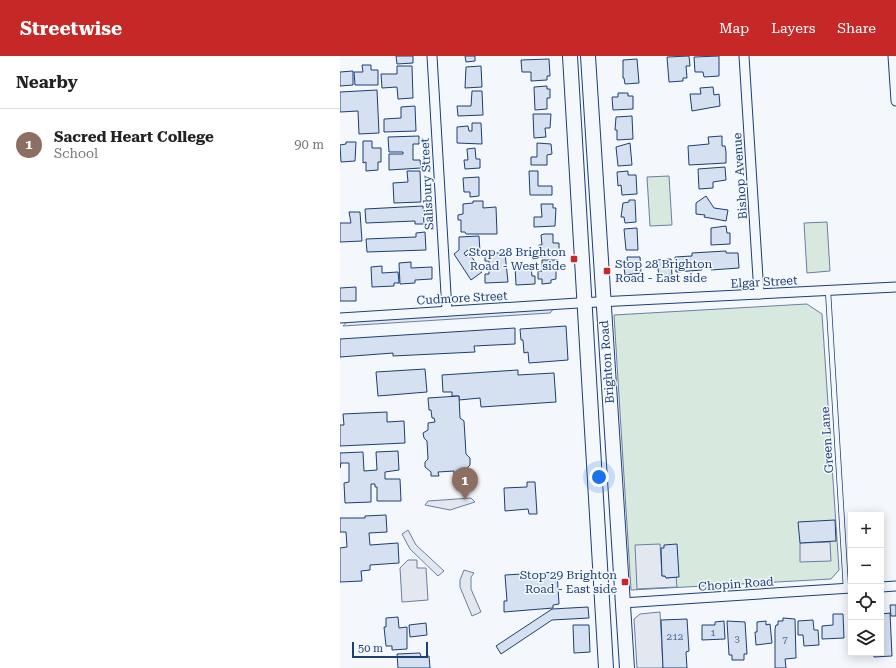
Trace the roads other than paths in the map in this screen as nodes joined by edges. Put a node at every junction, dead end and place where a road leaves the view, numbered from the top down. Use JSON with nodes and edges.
{"nodes":[{"id":1,"x":432,"y":56,"type":"edge"},
{"id":2,"x":570,"y":56,"type":"edge"},
{"id":3,"x":588,"y":56,"type":"edge"},
{"id":4,"x":744,"y":56,"type":"edge"},
{"id":5,"x":893,"y":56,"type":"edge"},
{"id":6,"x":896,"y":101,"type":"edge"},
{"id":7,"x":896,"y":287,"type":"edge"},
{"id":8,"x":828,"y":291,"type":"junction"},
{"id":9,"x":760,"y":294,"type":"junction"},
{"id":10,"x":603,"y":302,"type":"junction"},
{"id":11,"x":584,"y":303,"type":"junction"},
{"id":12,"x":447,"y":311,"type":"junction"},
{"id":13,"x":340,"y":318,"type":"edge"},
{"id":14,"x":849,"y":584,"type":"edge"},
{"id":15,"x":896,"y":586,"type":"edge"},
{"id":16,"x":884,"y":587,"type":"edge"},
{"id":17,"x":848,"y":589,"type":"edge"},
{"id":18,"x":622,"y":603,"type":"junction"},
{"id":19,"x":606,"y":668,"type":"edge"},
{"id":20,"x":627,"y":668,"type":"edge"}],
"edges":[{"from":1,"to":12,"type":"street","name":"Salisbury Street"},
{"from":2,"to":11,"type":"main road","name":"Brighton Road"},
{"from":3,"to":10,"type":"main road","name":"Brighton Road"},
{"from":4,"to":9,"type":"street","name":"Bishop Avenue"},
{"from":5,"to":6,"type":"street"},
{"from":7,"to":8,"type":"street","name":"Elgar Street"},
{"from":8,"to":9,"type":"street","name":"Elgar Street"},
{"from":8,"to":14,"type":"lane","name":"Green Lane"},
{"from":9,"to":10,"type":"street","name":"Elgar Street"},
{"from":10,"to":11,"type":"street","name":"Elgar Street"},
{"from":10,"to":18,"type":"main road","name":"Brighton Road"},
{"from":11,"to":12,"type":"street","name":"Cudmore Street"},
{"from":11,"to":19,"type":"main road","name":"Brighton Road"},
{"from":12,"to":13,"type":"street","name":"Cudmore Street"},
{"from":15,"to":16,"type":"street"},
{"from":17,"to":18,"type":"street","name":"Chopin Road"},
{"from":18,"to":20,"type":"main road","name":"Brighton Road"}]}
